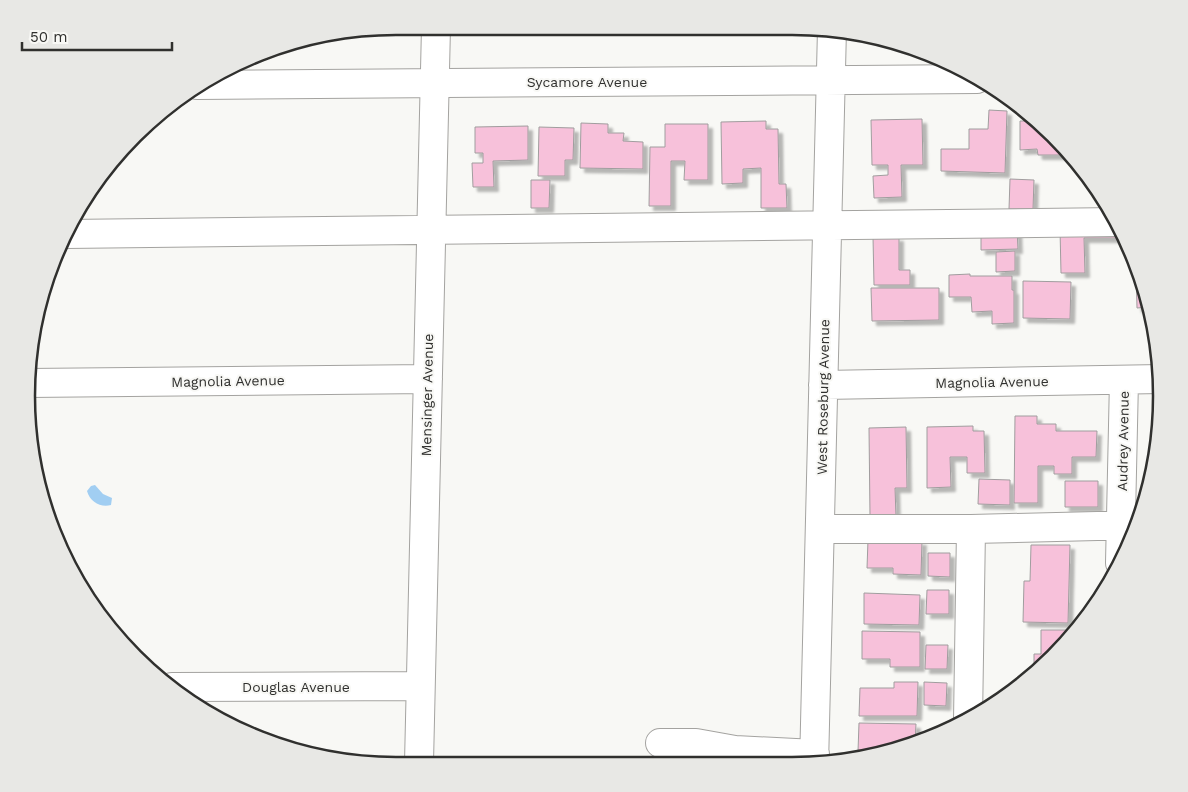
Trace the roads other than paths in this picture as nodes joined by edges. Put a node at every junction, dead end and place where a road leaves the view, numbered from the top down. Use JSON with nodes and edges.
{"nodes":[{"id":1,"x":436,"y":35,"type":"edge"},
{"id":2,"x":832,"y":37,"type":"edge"},
{"id":3,"x":965,"y":79,"type":"edge"},
{"id":4,"x":831,"y":81,"type":"junction"},
{"id":5,"x":434,"y":83,"type":"junction"},
{"id":6,"x":212,"y":85,"type":"edge"},
{"id":7,"x":1108,"y":222,"type":"edge"},
{"id":8,"x":827,"y":226,"type":"junction"},
{"id":9,"x":431,"y":230,"type":"junction"},
{"id":10,"x":73,"y":234,"type":"edge"},
{"id":11,"x":428,"y":379,"type":"junction"},
{"id":12,"x":1152,"y":379,"type":"edge"},
{"id":13,"x":1124,"y":380,"type":"junction"},
{"id":14,"x":36,"y":383,"type":"edge"},
{"id":15,"x":823,"y":385,"type":"junction"},
{"id":16,"x":1129,"y":525,"type":"edge"},
{"id":17,"x":820,"y":529,"type":"junction"},
{"id":18,"x":971,"y":529,"type":"junction"},
{"id":19,"x":420,"y":686,"type":"junction"},
{"id":20,"x":184,"y":688,"type":"edge"},
{"id":21,"x":968,"y":711,"type":"edge"},
{"id":22,"x":660,"y":743,"type":"dead end"},
{"id":23,"x":814,"y":756,"type":"edge"},
{"id":24,"x":419,"y":757,"type":"edge"},
{"id":25,"x":790,"y":757,"type":"edge"}],
"edges":[{"from":1,"to":5,"type":"street","name":"Mensinger Avenue"},
{"from":2,"to":4,"type":"street","name":"West Roseburg Avenue"},
{"from":3,"to":4,"type":"street","name":"Sycamore Avenue"},
{"from":4,"to":5,"type":"street","name":"Sycamore Avenue"},
{"from":4,"to":8,"type":"street","name":"West Roseburg Avenue"},
{"from":5,"to":6,"type":"street","name":"Sycamore Avenue"},
{"from":5,"to":9,"type":"street","name":"Mensinger Avenue"},
{"from":7,"to":8,"type":"street"},
{"from":8,"to":9,"type":"street"},
{"from":8,"to":15,"type":"street","name":"West Roseburg Avenue"},
{"from":9,"to":10,"type":"street"},
{"from":9,"to":11,"type":"street","name":"Mensinger Avenue"},
{"from":11,"to":14,"type":"street","name":"Magnolia Avenue"},
{"from":11,"to":19,"type":"street","name":"Mensinger Avenue"},
{"from":12,"to":13,"type":"street","name":"Magnolia Avenue"},
{"from":13,"to":15,"type":"street","name":"Magnolia Avenue"},
{"from":13,"to":16,"type":"street","name":"Audrey Avenue"},
{"from":15,"to":17,"type":"street","name":"West Roseburg Avenue"},
{"from":16,"to":18,"type":"street"},
{"from":17,"to":18,"type":"street"},
{"from":17,"to":23,"type":"street","name":"West Roseburg Avenue"},
{"from":18,"to":21,"type":"street"},
{"from":19,"to":20,"type":"street","name":"Douglas Avenue"},
{"from":19,"to":24,"type":"street","name":"Mensinger Avenue"},
{"from":22,"to":25,"type":"street"}]}
